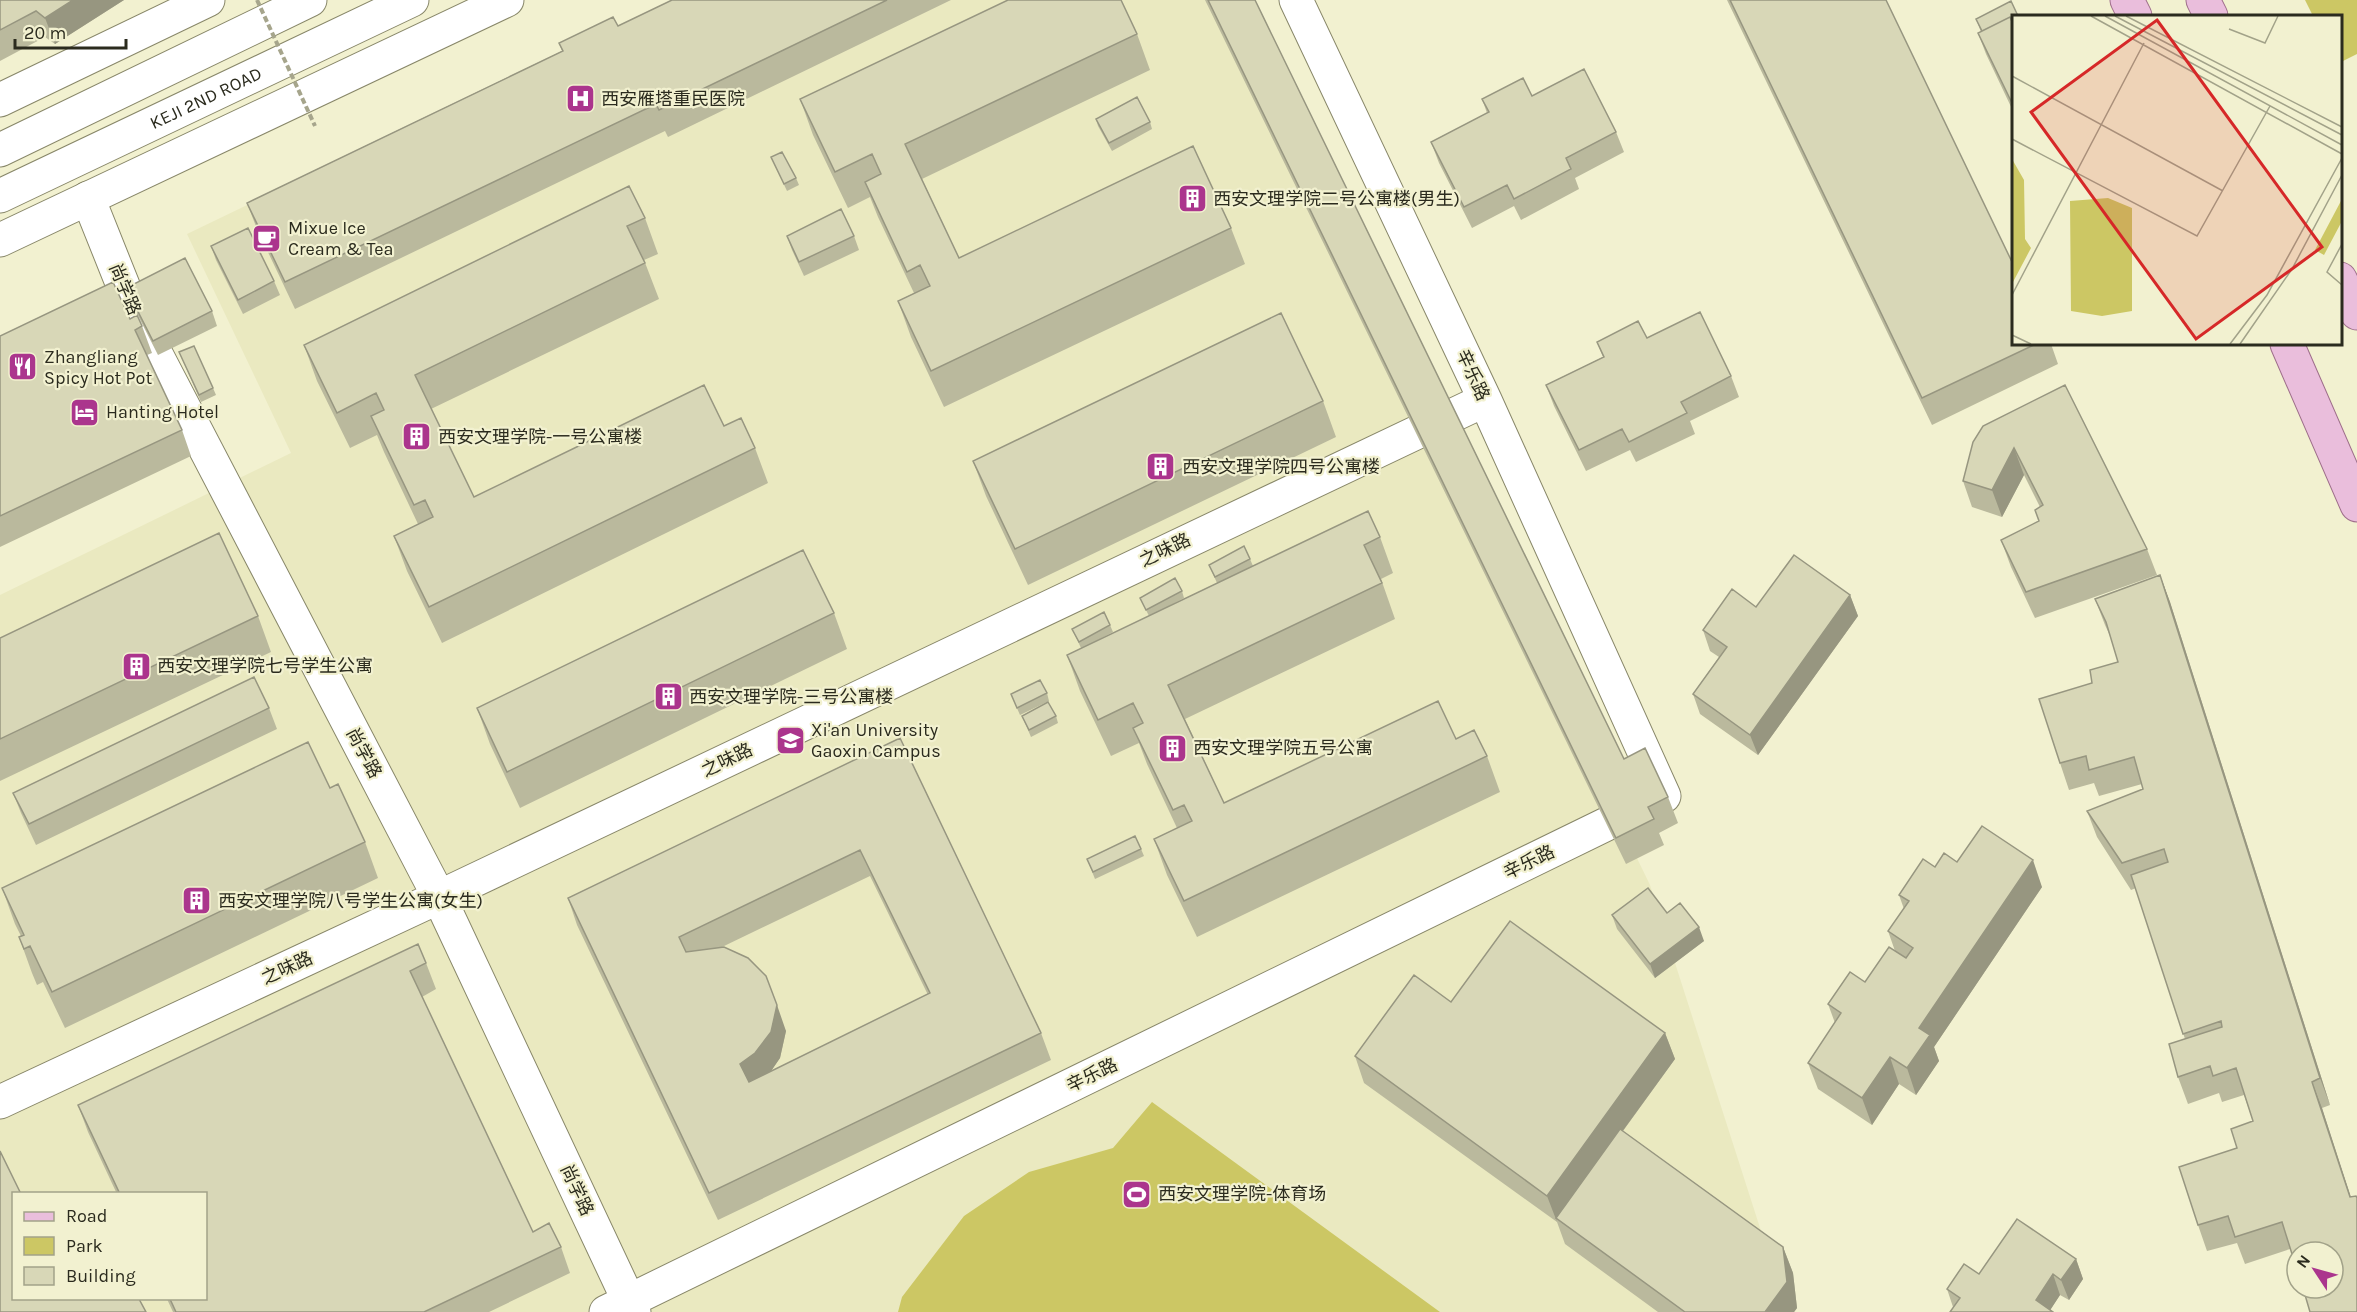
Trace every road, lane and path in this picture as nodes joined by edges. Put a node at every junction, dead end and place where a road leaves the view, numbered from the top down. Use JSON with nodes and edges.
{"nodes":[{"id":1,"x":208,"y":0,"type":"edge"},
{"id":2,"x":257,"y":0,"type":"edge"},
{"id":3,"x":310,"y":0,"type":"edge"},
{"id":4,"x":412,"y":0,"type":"edge"},
{"id":5,"x":507,"y":0,"type":"edge"},
{"id":6,"x":1296,"y":0,"type":"edge"},
{"id":7,"x":2127,"y":0,"type":"edge"},
{"id":8,"x":2203,"y":0,"type":"edge"},
{"id":9,"x":2134,"y":15,"type":"edge"},
{"id":10,"x":2210,"y":15,"type":"edge"},
{"id":11,"x":0,"y":100,"type":"edge"},
{"id":12,"x":315,"y":126,"type":"dead end"},
{"id":13,"x":0,"y":150,"type":"edge"},
{"id":14,"x":0,"y":196,"type":"edge"},
{"id":15,"x":88,"y":198,"type":"junction"},
{"id":16,"x":0,"y":240,"type":"edge"},
{"id":17,"x":2342,"y":283,"type":"edge"},
{"id":18,"x":2357,"y":313,"type":"edge"},
{"id":19,"x":2287,"y":345,"type":"edge"},
{"id":20,"x":1485,"y":400,"type":"junction"},
{"id":21,"x":2357,"y":505,"type":"edge"},
{"id":22,"x":439,"y":897,"type":"junction"},
{"id":23,"x":0,"y":1102,"type":"edge"},
{"id":24,"x":623,"y":1308,"type":"edge"}],
"edges":[{"from":1,"to":11,"type":"street"},
{"from":2,"to":12,"type":"path","bridge":true},
{"from":3,"to":13,"type":"street"},
{"from":4,"to":14,"type":"street","name":"KEJI 2ND ROAD"},
{"from":5,"to":15,"type":"street"},
{"from":6,"to":20,"type":"street","name":"辛乐路"},
{"from":7,"to":9,"type":"main road"},
{"from":8,"to":10,"type":"main road"},
{"from":15,"to":16,"type":"street"},
{"from":15,"to":22,"type":"street","name":"尚学路"},
{"from":17,"to":18,"type":"main road"},
{"from":19,"to":21,"type":"main road"},
{"from":20,"to":22,"type":"street","name":"之味路"},
{"from":20,"to":24,"type":"street","name":"辛乐路"},
{"from":22,"to":23,"type":"street","name":"之味路"},
{"from":22,"to":24,"type":"street","name":"尚学路"}]}
